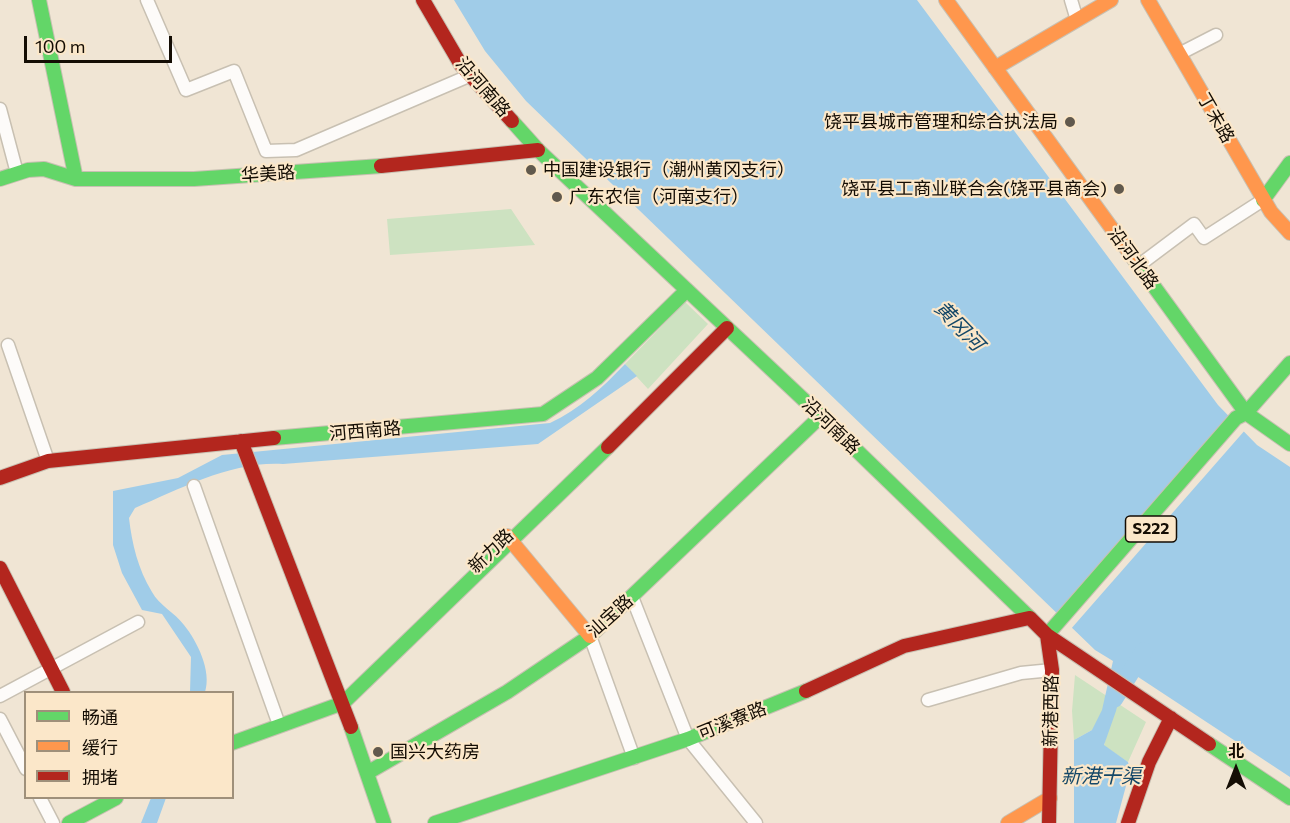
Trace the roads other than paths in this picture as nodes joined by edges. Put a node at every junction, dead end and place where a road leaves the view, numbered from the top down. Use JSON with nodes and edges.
{"nodes":[{"id":1,"x":39,"y":0,"type":"edge"},
{"id":2,"x":147,"y":0,"type":"edge"},
{"id":3,"x":423,"y":0,"type":"edge"},
{"id":4,"x":946,"y":0,"type":"edge"},
{"id":5,"x":1071,"y":0,"type":"edge"},
{"id":6,"x":1111,"y":0,"type":"edge"},
{"id":7,"x":1148,"y":0,"type":"edge"},
{"id":8,"x":1077,"y":20,"type":"junction"},
{"id":9,"x":1216,"y":35,"type":"dead end"},
{"id":10,"x":1179,"y":54,"type":"junction"},
{"id":11,"x":996,"y":68,"type":"junction"},
{"id":12,"x":471,"y":75,"type":"junction"},
{"id":13,"x":0,"y":109,"type":"edge"},
{"id":14,"x":538,"y":150,"type":"junction"},
{"id":15,"x":1290,"y":165,"type":"edge"},
{"id":16,"x":17,"y":173,"type":"junction"},
{"id":17,"x":0,"y":179,"type":"edge"},
{"id":18,"x":76,"y":179,"type":"junction"},
{"id":19,"x":1263,"y":200,"type":"junction"},
{"id":20,"x":1290,"y":233,"type":"edge"},
{"id":21,"x":1138,"y":266,"type":"junction"},
{"id":22,"x":687,"y":290,"type":"junction"},
{"id":23,"x":723,"y":325,"type":"junction"},
{"id":24,"x":8,"y":345,"type":"dead end"},
{"id":25,"x":1290,"y":363,"type":"edge"},
{"id":26,"x":1246,"y":413,"type":"junction"},
{"id":27,"x":821,"y":416,"type":"junction"},
{"id":28,"x":241,"y":441,"type":"junction"},
{"id":29,"x":1290,"y":444,"type":"edge"},
{"id":30,"x":48,"y":461,"type":"junction"},
{"id":31,"x":0,"y":478,"type":"edge"},
{"id":32,"x":194,"y":486,"type":"dead end"},
{"id":33,"x":509,"y":538,"type":"junction"},
{"id":34,"x":0,"y":568,"type":"edge"},
{"id":35,"x":632,"y":597,"type":"junction"},
{"id":36,"x":1029,"y":618,"type":"junction"},
{"id":37,"x":138,"y":622,"type":"dead end"},
{"id":38,"x":1047,"y":635,"type":"junction"},
{"id":39,"x":590,"y":636,"type":"junction"},
{"id":40,"x":51,"y":669,"type":"junction"},
{"id":41,"x":1052,"y":670,"type":"junction"},
{"id":42,"x":62,"y":691,"type":"edge"},
{"id":43,"x":0,"y":696,"type":"edge"},
{"id":44,"x":342,"y":700,"type":"junction"},
{"id":45,"x":928,"y":700,"type":"dead end"},
{"id":46,"x":1171,"y":718,"type":"junction"},
{"id":47,"x":0,"y":719,"type":"edge"},
{"id":48,"x":277,"y":719,"type":"junction"},
{"id":49,"x":234,"y":733,"type":"edge"},
{"id":50,"x":688,"y":738,"type":"junction"},
{"id":51,"x":234,"y":742,"type":"edge"},
{"id":52,"x":634,"y":758,"type":"junction"},
{"id":53,"x":24,"y":765,"type":"edge"},
{"id":54,"x":367,"y":773,"type":"junction"},
{"id":55,"x":1050,"y":798,"type":"junction"},
{"id":56,"x":1290,"y":798,"type":"edge"},
{"id":57,"x":41,"y":799,"type":"edge"},
{"id":58,"x":99,"y":799,"type":"edge"},
{"id":59,"x":114,"y":799,"type":"edge"},
{"id":60,"x":439,"y":822,"type":"edge"},
{"id":61,"x":54,"y":823,"type":"edge"},
{"id":62,"x":69,"y":823,"type":"edge"},
{"id":63,"x":384,"y":823,"type":"edge"},
{"id":64,"x":756,"y":823,"type":"edge"},
{"id":65,"x":1008,"y":823,"type":"edge"},
{"id":66,"x":1049,"y":823,"type":"edge"},
{"id":67,"x":1128,"y":823,"type":"edge"}],
"edges":[{"from":1,"to":18,"type":"main road"},
{"from":2,"to":12,"type":"street"},
{"from":3,"to":12,"type":"main road","name":"沿河南路"},
{"from":4,"to":11,"type":"main road","name":"沿河北路"},
{"from":5,"to":8,"type":"street"},
{"from":6,"to":8,"type":"main road"},
{"from":7,"to":10,"type":"main road","name":"丁未路"},
{"from":8,"to":11,"type":"main road"},
{"from":9,"to":10,"type":"street"},
{"from":10,"to":19,"type":"main road","name":"丁未路"},
{"from":11,"to":21,"type":"main road","name":"沿河北路"},
{"from":12,"to":14,"type":"main road","name":"沿河南路"},
{"from":13,"to":16,"type":"street"},
{"from":14,"to":18,"type":"main road","name":"华美路"},
{"from":14,"to":22,"type":"main road","name":"沿河南路"},
{"from":15,"to":19,"type":"main road"},
{"from":16,"to":17,"type":"main road","name":"华美路"},
{"from":16,"to":18,"type":"main road","name":"华美路"},
{"from":19,"to":20,"type":"main road","name":"丁未路"},
{"from":19,"to":21,"type":"street"},
{"from":21,"to":26,"type":"main road","name":"沿河北路"},
{"from":22,"to":23,"type":"main road","name":"沿河南路"},
{"from":22,"to":28,"type":"main road","name":"河西南路"},
{"from":23,"to":27,"type":"main road","name":"沿河南路"},
{"from":23,"to":33,"type":"main road","name":"新力路"},
{"from":24,"to":30,"type":"street"},
{"from":25,"to":26,"type":"main road","number":"S222"},
{"from":26,"to":29,"type":"main road","name":"沿河北路"},
{"from":26,"to":38,"type":"main road","number":"S222"},
{"from":27,"to":35,"type":"main road","name":"汕宝路"},
{"from":27,"to":36,"type":"main road","name":"沿河南路"},
{"from":28,"to":30,"type":"main road","name":"河西南路"},
{"from":28,"to":44,"type":"main road"},
{"from":30,"to":31,"type":"main road","name":"河西南路"},
{"from":32,"to":48,"type":"street"},
{"from":33,"to":39,"type":"main road"},
{"from":33,"to":44,"type":"main road","name":"新力路"},
{"from":34,"to":40,"type":"main road"},
{"from":35,"to":39,"type":"main road","name":"汕宝路"},
{"from":35,"to":50,"type":"street"},
{"from":36,"to":38,"type":"main road","name":"沿河南路"},
{"from":36,"to":50,"type":"main road","name":"可溪寮路"},
{"from":37,"to":40,"type":"street"},
{"from":38,"to":41,"type":"main road","name":"新港西路"},
{"from":38,"to":46,"type":"main road","name":"沿河南路"},
{"from":39,"to":52,"type":"street"},
{"from":39,"to":54,"type":"main road","name":"汕宝路"},
{"from":40,"to":42,"type":"main road"},
{"from":40,"to":43,"type":"street"},
{"from":41,"to":45,"type":"street"},
{"from":41,"to":55,"type":"main road","name":"新港西路"},
{"from":44,"to":48,"type":"main road","name":"新力路"},
{"from":44,"to":51,"type":"main road"},
{"from":44,"to":54,"type":"main road"},
{"from":46,"to":56,"type":"main road","name":"沿河南路"},
{"from":46,"to":67,"type":"main road"},
{"from":47,"to":53,"type":"street"},
{"from":48,"to":49,"type":"main road","name":"新力路"},
{"from":50,"to":52,"type":"main road","name":"可溪寮路"},
{"from":50,"to":64,"type":"street"},
{"from":52,"to":60,"type":"main road","name":"可溪寮路"},
{"from":54,"to":63,"type":"main road"},
{"from":55,"to":65,"type":"main road"},
{"from":55,"to":66,"type":"main road","name":"新港西路"},
{"from":57,"to":61,"type":"street"},
{"from":58,"to":61,"type":"main road"},
{"from":59,"to":62,"type":"main road"}]}
